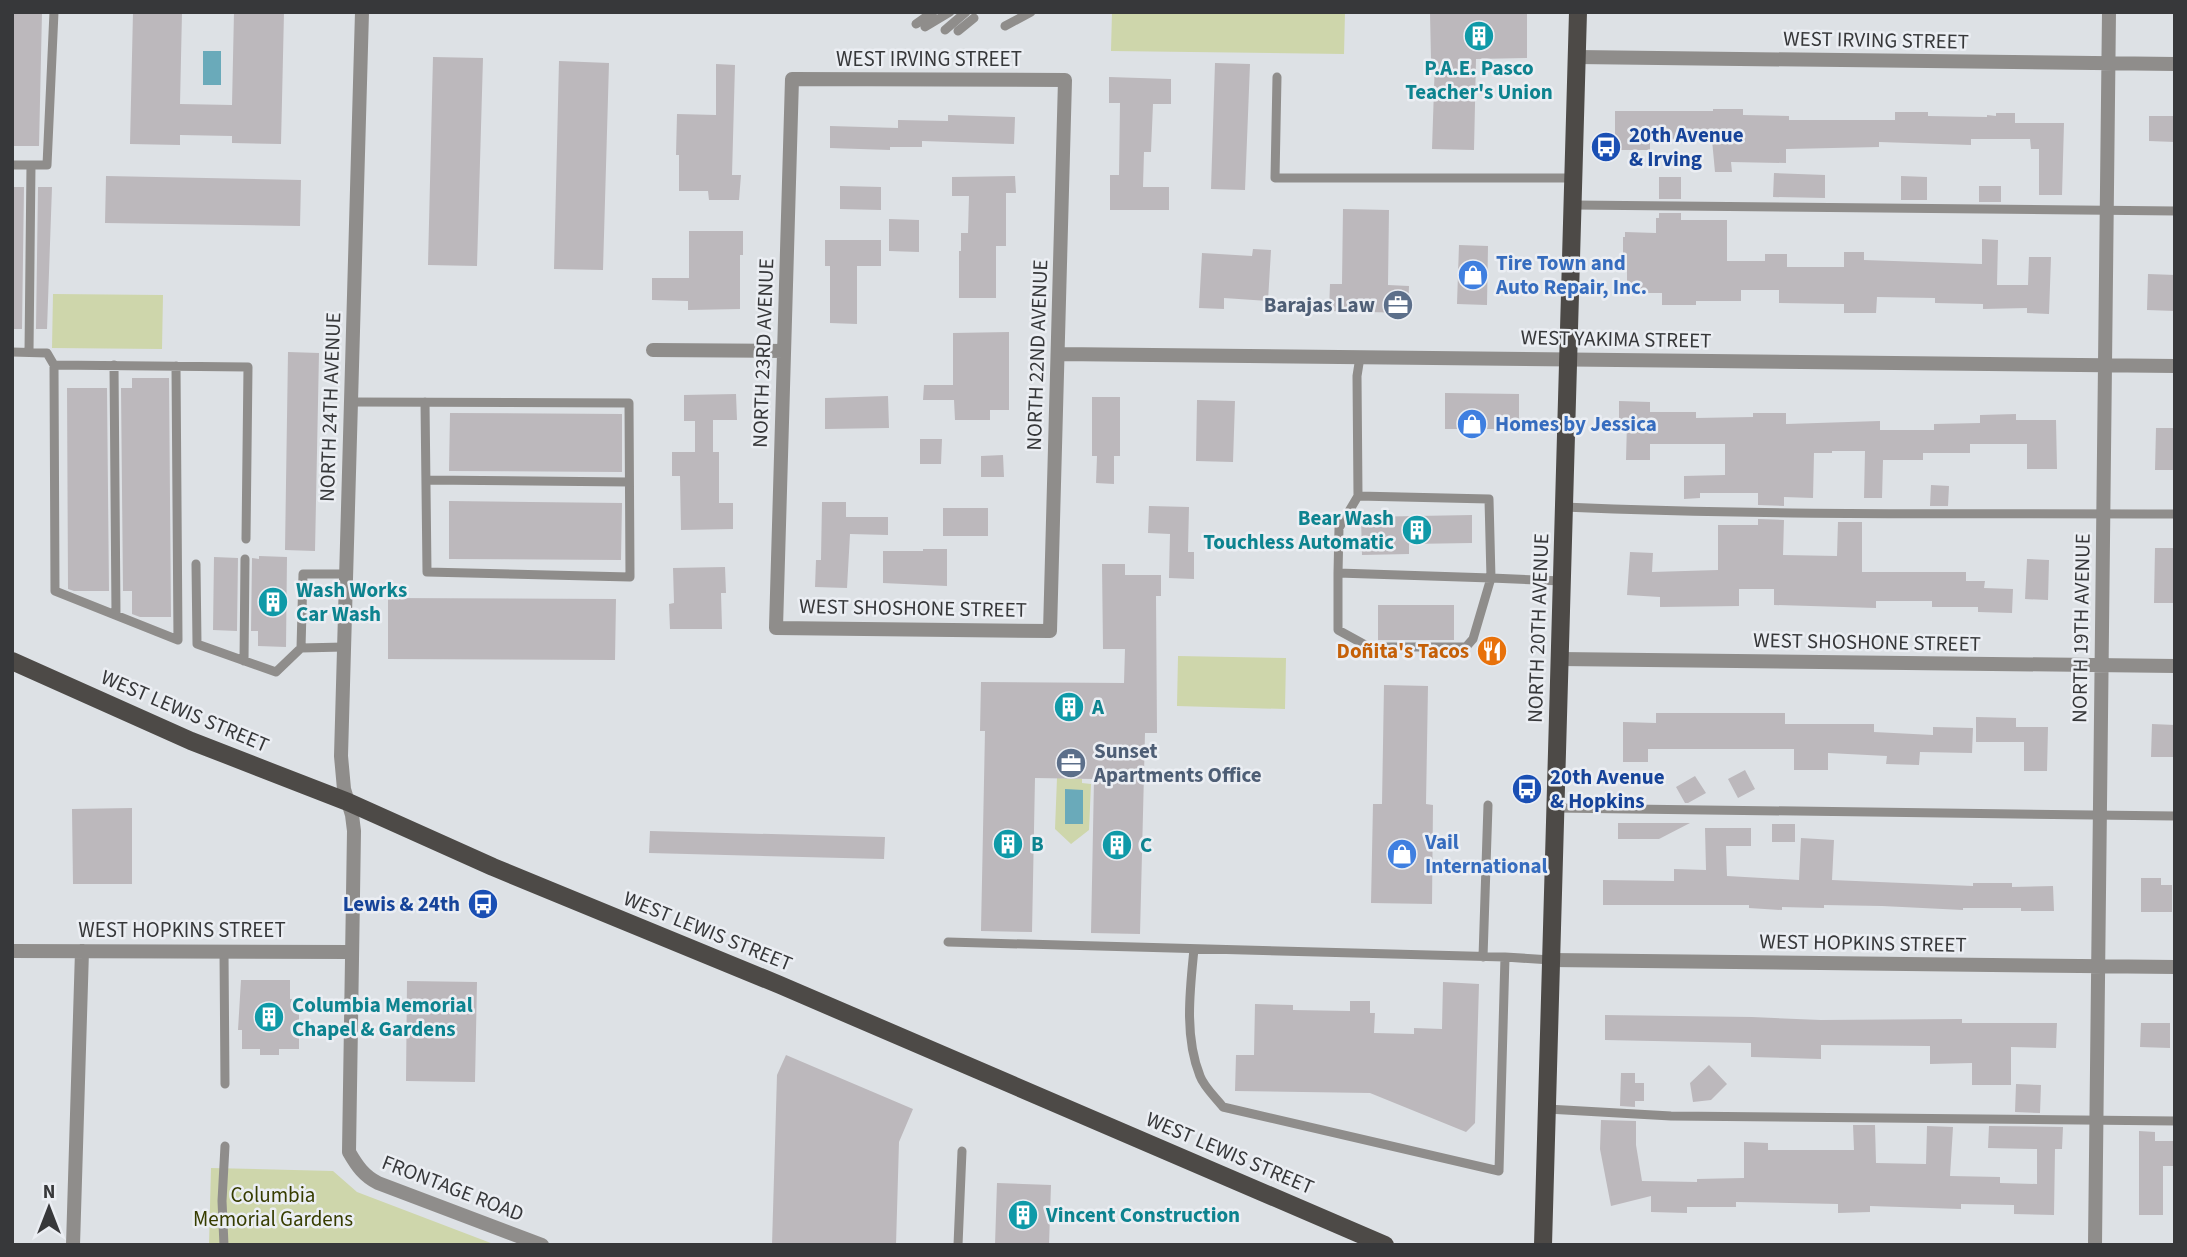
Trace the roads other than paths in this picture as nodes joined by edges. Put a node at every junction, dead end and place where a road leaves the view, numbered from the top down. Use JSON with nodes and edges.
{"nodes":[{"id":1,"x":54,"y":12,"type":"edge"},
{"id":2,"x":362,"y":12,"type":"edge"},
{"id":3,"x":933,"y":12,"type":"edge"},
{"id":4,"x":950,"y":12,"type":"edge"},
{"id":5,"x":1031,"y":12,"type":"edge"},
{"id":6,"x":1578,"y":12,"type":"edge"},
{"id":7,"x":2109,"y":12,"type":"edge"},
{"id":8,"x":970,"y":15,"type":"edge"},
{"id":9,"x":1005,"y":26,"type":"dead end"},
{"id":10,"x":945,"y":30,"type":"dead end"},
{"id":11,"x":958,"y":31,"type":"dead end"},
{"id":12,"x":1577,"y":57,"type":"junction"},
{"id":13,"x":2108,"y":63,"type":"junction"},
{"id":14,"x":2175,"y":64,"type":"edge"},
{"id":15,"x":1277,"y":77,"type":"dead end"},
{"id":16,"x":792,"y":79,"type":"joint"},
{"id":17,"x":1065,"y":80,"type":"joint"},
{"id":18,"x":12,"y":165,"type":"edge"},
{"id":19,"x":31,"y":165,"type":"junction"},
{"id":20,"x":1573,"y":178,"type":"junction"},
{"id":21,"x":1573,"y":205,"type":"junction"},
{"id":22,"x":2106,"y":210,"type":"junction"},
{"id":23,"x":2175,"y":211,"type":"edge"},
{"id":24,"x":653,"y":350,"type":"dead end"},
{"id":25,"x":784,"y":351,"type":"junction"},
{"id":26,"x":12,"y":352,"type":"edge"},
{"id":27,"x":29,"y":352,"type":"junction"},
{"id":28,"x":1058,"y":354,"type":"junction"},
{"id":29,"x":1360,"y":357,"type":"junction"},
{"id":30,"x":1568,"y":360,"type":"junction"},
{"id":31,"x":54,"y":365,"type":"junction"},
{"id":32,"x":114,"y":365,"type":"junction"},
{"id":33,"x":2105,"y":365,"type":"junction"},
{"id":34,"x":176,"y":366,"type":"junction"},
{"id":35,"x":2175,"y":366,"type":"edge"},
{"id":36,"x":351,"y":402,"type":"junction"},
{"id":37,"x":425,"y":402,"type":"junction"},
{"id":38,"x":426,"y":480,"type":"junction"},
{"id":39,"x":629,"y":482,"type":"junction"},
{"id":40,"x":1358,"y":496,"type":"junction"},
{"id":41,"x":1564,"y":507,"type":"junction"},
{"id":42,"x":2103,"y":514,"type":"junction"},
{"id":43,"x":2175,"y":514,"type":"edge"},
{"id":44,"x":246,"y":539,"type":"dead end"},
{"id":45,"x":245,"y":559,"type":"dead end"},
{"id":46,"x":197,"y":564,"type":"dead end"},
{"id":47,"x":1338,"y":573,"type":"junction"},
{"id":48,"x":346,"y":574,"type":"junction"},
{"id":49,"x":1491,"y":578,"type":"junction"},
{"id":50,"x":1562,"y":581,"type":"junction"},
{"id":51,"x":116,"y":615,"type":"junction"},
{"id":52,"x":776,"y":628,"type":"joint"},
{"id":53,"x":1050,"y":631,"type":"joint"},
{"id":54,"x":344,"y":647,"type":"junction"},
{"id":55,"x":301,"y":648,"type":"junction"},
{"id":56,"x":1560,"y":659,"type":"junction"},
{"id":57,"x":12,"y":661,"type":"edge"},
{"id":58,"x":244,"y":661,"type":"junction"},
{"id":59,"x":2102,"y":665,"type":"junction"},
{"id":60,"x":2175,"y":666,"type":"edge"},
{"id":61,"x":348,"y":802,"type":"junction"},
{"id":62,"x":1488,"y":805,"type":"dead end"},
{"id":63,"x":1556,"y":808,"type":"junction"},
{"id":64,"x":2100,"y":815,"type":"junction"},
{"id":65,"x":2175,"y":816,"type":"edge"},
{"id":66,"x":948,"y":942,"type":"dead end"},
{"id":67,"x":1194,"y":949,"type":"junction"},
{"id":68,"x":12,"y":951,"type":"edge"},
{"id":69,"x":82,"y":951,"type":"junction"},
{"id":70,"x":224,"y":951,"type":"junction"},
{"id":71,"x":351,"y":952,"type":"junction"},
{"id":72,"x":1483,"y":957,"type":"junction"},
{"id":73,"x":1504,"y":957,"type":"junction"},
{"id":74,"x":1551,"y":960,"type":"junction"},
{"id":75,"x":2099,"y":966,"type":"junction"},
{"id":76,"x":2175,"y":967,"type":"edge"},
{"id":77,"x":225,"y":1084,"type":"dead end"},
{"id":78,"x":1547,"y":1110,"type":"junction"},
{"id":79,"x":2097,"y":1120,"type":"junction"},
{"id":80,"x":2175,"y":1121,"type":"edge"},
{"id":81,"x":225,"y":1146,"type":"dead end"},
{"id":82,"x":962,"y":1151,"type":"dead end"},
{"id":83,"x":355,"y":1162,"type":"joint"},
{"id":84,"x":73,"y":1245,"type":"edge"},
{"id":85,"x":224,"y":1245,"type":"edge"},
{"id":86,"x":542,"y":1245,"type":"edge"},
{"id":87,"x":958,"y":1245,"type":"edge"},
{"id":88,"x":1385,"y":1245,"type":"edge"},
{"id":89,"x":1543,"y":1245,"type":"edge"},
{"id":90,"x":2095,"y":1245,"type":"edge"}],
"edges":[{"from":1,"to":19,"type":"lane"},
{"from":2,"to":36,"type":"street","name":"NORTH 24TH AVENUE"},
{"from":3,"to":4,"type":"lane"},
{"from":5,"to":9,"type":"lane"},
{"from":6,"to":12,"type":"main road","name":"NORTH 20TH AVENUE"},
{"from":7,"to":13,"type":"street","name":"NORTH 19TH AVENUE"},
{"from":8,"to":10,"type":"lane"},
{"from":8,"to":11,"type":"lane"},
{"from":12,"to":13,"type":"street","name":"WEST IRVING STREET"},
{"from":12,"to":20,"type":"main road","name":"NORTH 20TH AVENUE"},
{"from":13,"to":14,"type":"street","name":"WEST IRVING STREET"},
{"from":13,"to":22,"type":"street","name":"NORTH 19TH AVENUE"},
{"from":15,"to":20,"type":"lane"},
{"from":16,"to":17,"type":"street","name":"WEST IRVING STREET"},
{"from":16,"to":25,"type":"street","name":"NORTH 23RD AVENUE"},
{"from":17,"to":28,"type":"street","name":"NORTH 22ND AVENUE"},
{"from":18,"to":19,"type":"lane"},
{"from":19,"to":27,"type":"lane"},
{"from":20,"to":21,"type":"main road","name":"NORTH 20TH AVENUE"},
{"from":21,"to":22,"type":"lane"},
{"from":21,"to":30,"type":"main road","name":"NORTH 20TH AVENUE"},
{"from":22,"to":23,"type":"lane"},
{"from":22,"to":33,"type":"street","name":"NORTH 19TH AVENUE"},
{"from":24,"to":25,"type":"street"},
{"from":25,"to":52,"type":"street","name":"NORTH 23RD AVENUE"},
{"from":26,"to":27,"type":"lane"},
{"from":27,"to":31,"type":"lane"},
{"from":28,"to":29,"type":"street","name":"WEST YAKIMA STREET"},
{"from":28,"to":53,"type":"street","name":"NORTH 22ND AVENUE"},
{"from":29,"to":30,"type":"street","name":"WEST YAKIMA STREET"},
{"from":29,"to":40,"type":"lane"},
{"from":30,"to":33,"type":"street","name":"WEST YAKIMA STREET"},
{"from":30,"to":41,"type":"main road","name":"NORTH 20TH AVENUE"},
{"from":31,"to":32,"type":"lane"},
{"from":31,"to":51,"type":"lane"},
{"from":32,"to":34,"type":"lane"},
{"from":32,"to":51,"type":"lane"},
{"from":33,"to":35,"type":"street","name":"WEST YAKIMA STREET"},
{"from":33,"to":42,"type":"street","name":"NORTH 19TH AVENUE"},
{"from":34,"to":44,"type":"lane"},
{"from":34,"to":51,"type":"lane"},
{"from":36,"to":37,"type":"lane"},
{"from":36,"to":48,"type":"street","name":"NORTH 24TH AVENUE"},
{"from":37,"to":38,"type":"lane"},
{"from":37,"to":39,"type":"lane"},
{"from":38,"to":39,"type":"lane"},
{"from":38,"to":39,"type":"lane"},
{"from":40,"to":47,"type":"lane"},
{"from":40,"to":49,"type":"lane"},
{"from":41,"to":42,"type":"lane"},
{"from":41,"to":50,"type":"main road","name":"NORTH 20TH AVENUE"},
{"from":42,"to":43,"type":"lane"},
{"from":42,"to":59,"type":"street","name":"NORTH 19TH AVENUE"},
{"from":45,"to":58,"type":"lane"},
{"from":46,"to":58,"type":"lane"},
{"from":47,"to":49,"type":"lane"},
{"from":47,"to":49,"type":"lane"},
{"from":48,"to":54,"type":"street","name":"NORTH 24TH AVENUE"},
{"from":48,"to":55,"type":"lane"},
{"from":49,"to":50,"type":"lane"},
{"from":50,"to":56,"type":"main road","name":"NORTH 20TH AVENUE"},
{"from":52,"to":53,"type":"street","name":"WEST SHOSHONE STREET"},
{"from":54,"to":55,"type":"lane"},
{"from":54,"to":61,"type":"street","name":"NORTH 24TH AVENUE"},
{"from":55,"to":58,"type":"lane"},
{"from":56,"to":59,"type":"street","name":"WEST SHOSHONE STREET"},
{"from":56,"to":63,"type":"main road","name":"NORTH 20TH AVENUE"},
{"from":57,"to":61,"type":"main road","name":"WEST LEWIS STREET"},
{"from":59,"to":60,"type":"street","name":"WEST SHOSHONE STREET"},
{"from":59,"to":64,"type":"street","name":"NORTH 19TH AVENUE"},
{"from":61,"to":71,"type":"street","name":"NORTH 24TH AVENUE"},
{"from":61,"to":88,"type":"main road","name":"WEST LEWIS STREET"},
{"from":62,"to":72,"type":"lane"},
{"from":63,"to":64,"type":"lane"},
{"from":63,"to":74,"type":"main road","name":"NORTH 20TH AVENUE"},
{"from":64,"to":65,"type":"lane"},
{"from":64,"to":75,"type":"street","name":"NORTH 19TH AVENUE"},
{"from":66,"to":67,"type":"lane"},
{"from":67,"to":72,"type":"lane"},
{"from":67,"to":73,"type":"lane"},
{"from":68,"to":69,"type":"street","name":"WEST HOPKINS STREET"},
{"from":69,"to":70,"type":"street","name":"WEST HOPKINS STREET"},
{"from":69,"to":84,"type":"street"},
{"from":70,"to":71,"type":"street","name":"WEST HOPKINS STREET"},
{"from":70,"to":77,"type":"lane"},
{"from":71,"to":83,"type":"street","name":"NORTH 24TH AVENUE"},
{"from":72,"to":73,"type":"lane"},
{"from":73,"to":74,"type":"lane"},
{"from":74,"to":75,"type":"street","name":"WEST HOPKINS STREET"},
{"from":74,"to":78,"type":"main road","name":"NORTH 20TH AVENUE"},
{"from":75,"to":76,"type":"street","name":"WEST HOPKINS STREET"},
{"from":75,"to":79,"type":"street","name":"NORTH 19TH AVENUE"},
{"from":78,"to":79,"type":"lane"},
{"from":78,"to":89,"type":"main road","name":"NORTH 20TH AVENUE"},
{"from":79,"to":80,"type":"lane"},
{"from":79,"to":90,"type":"street","name":"NORTH 19TH AVENUE"},
{"from":81,"to":85,"type":"lane"},
{"from":82,"to":87,"type":"lane"},
{"from":83,"to":86,"type":"street","name":"FRONTAGE ROAD"}]}
